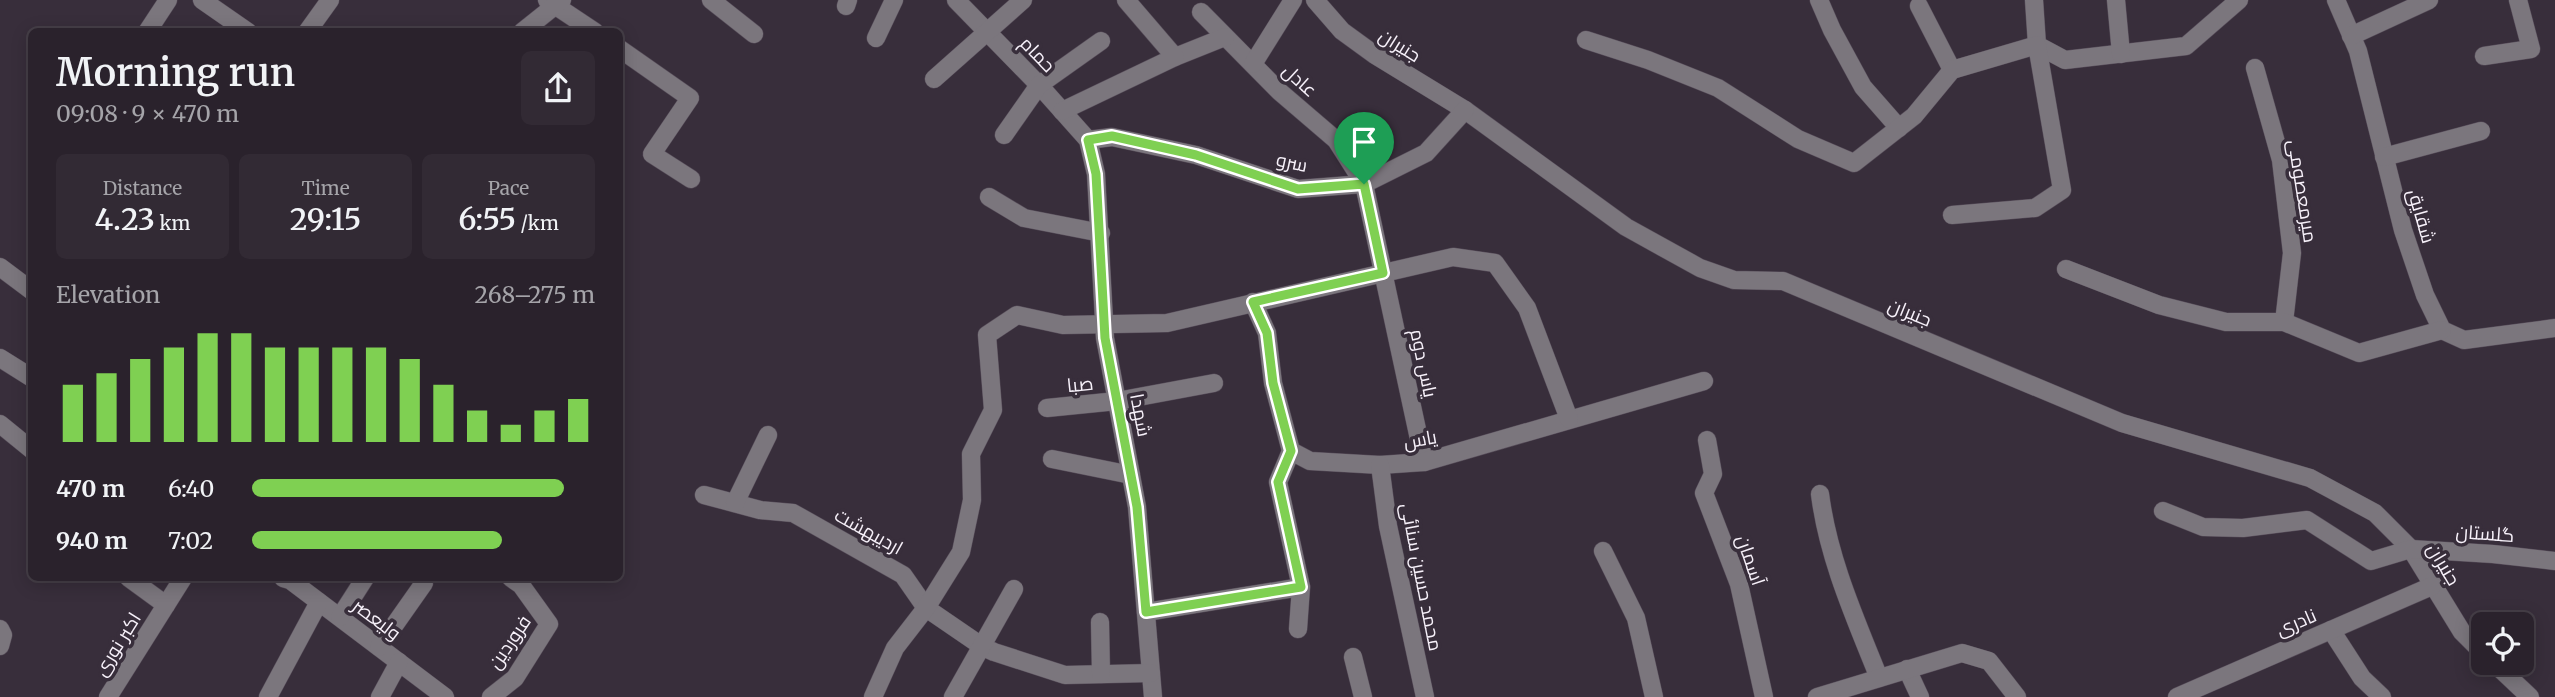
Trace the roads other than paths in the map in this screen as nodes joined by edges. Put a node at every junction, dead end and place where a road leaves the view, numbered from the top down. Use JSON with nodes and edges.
{"nodes":[{"id":1,"x":168,"y":0,"type":"edge"},
{"id":2,"x":202,"y":0,"type":"edge"},
{"id":3,"x":330,"y":0,"type":"edge"},
{"id":4,"x":711,"y":0,"type":"edge"},
{"id":5,"x":894,"y":0,"type":"edge"},
{"id":6,"x":956,"y":0,"type":"edge"},
{"id":7,"x":1023,"y":0,"type":"edge"},
{"id":8,"x":1126,"y":0,"type":"edge"},
{"id":9,"x":1293,"y":0,"type":"edge"},
{"id":10,"x":1315,"y":0,"type":"edge"},
{"id":11,"x":1819,"y":0,"type":"edge"},
{"id":12,"x":2034,"y":0,"type":"edge"},
{"id":13,"x":2116,"y":0,"type":"edge"},
{"id":14,"x":2239,"y":0,"type":"edge"},
{"id":15,"x":2336,"y":0,"type":"edge"},
{"id":16,"x":2429,"y":0,"type":"edge"},
{"id":17,"x":2518,"y":0,"type":"edge"},
{"id":18,"x":555,"y":2,"type":"edge"},
{"id":19,"x":1919,"y":6,"type":"dead end"},
{"id":20,"x":1200,"y":12,"type":"dead end"},
{"id":21,"x":150,"y":28,"type":"edge"},
{"id":22,"x":242,"y":28,"type":"edge"},
{"id":23,"x":310,"y":28,"type":"edge"},
{"id":24,"x":526,"y":28,"type":"edge"},
{"id":25,"x":590,"y":28,"type":"edge"},
{"id":26,"x":986,"y":31,"type":"junction"},
{"id":27,"x":754,"y":34,"type":"dead end"},
{"id":28,"x":2351,"y":36,"type":"junction"},
{"id":29,"x":1225,"y":37,"type":"junction"},
{"id":30,"x":876,"y":38,"type":"dead end"},
{"id":31,"x":1587,"y":40,"type":"dead end"},
{"id":32,"x":1101,"y":41,"type":"dead end"},
{"id":33,"x":2038,"y":45,"type":"junction"},
{"id":34,"x":623,"y":51,"type":"edge"},
{"id":35,"x":2121,"y":54,"type":"junction"},
{"id":36,"x":1175,"y":57,"type":"junction"},
{"id":37,"x":2484,"y":57,"type":"dead end"},
{"id":38,"x":1253,"y":64,"type":"junction"},
{"id":39,"x":2255,"y":68,"type":"dead end"},
{"id":40,"x":1952,"y":70,"type":"junction"},
{"id":41,"x":934,"y":79,"type":"dead end"},
{"id":42,"x":1039,"y":85,"type":"junction"},
{"id":43,"x":1465,"y":110,"type":"junction"},
{"id":44,"x":1062,"y":111,"type":"junction"},
{"id":45,"x":1899,"y":128,"type":"junction"},
{"id":46,"x":2481,"y":131,"type":"dead end"},
{"id":47,"x":1004,"y":135,"type":"dead end"},
{"id":48,"x":1088,"y":140,"type":"junction"},
{"id":49,"x":2384,"y":157,"type":"junction"},
{"id":50,"x":691,"y":179,"type":"dead end"},
{"id":51,"x":1364,"y":184,"type":"junction"},
{"id":52,"x":989,"y":197,"type":"dead end"},
{"id":53,"x":1952,"y":215,"type":"dead end"},
{"id":54,"x":1101,"y":233,"type":"junction"},
{"id":55,"x":0,"y":267,"type":"edge"},
{"id":56,"x":2066,"y":269,"type":"dead end"},
{"id":57,"x":1383,"y":273,"type":"junction"},
{"id":58,"x":28,"y":288,"type":"edge"},
{"id":59,"x":1253,"y":302,"type":"junction"},
{"id":60,"x":2284,"y":322,"type":"junction"},
{"id":61,"x":1105,"y":324,"type":"junction"},
{"id":62,"x":2555,"y":328,"type":"edge"},
{"id":63,"x":2442,"y":330,"type":"junction"},
{"id":64,"x":0,"y":358,"type":"edge"},
{"id":65,"x":28,"y":376,"type":"edge"},
{"id":66,"x":1704,"y":381,"type":"dead end"},
{"id":67,"x":1214,"y":383,"type":"dead end"},
{"id":68,"x":1117,"y":401,"type":"junction"},
{"id":69,"x":1047,"y":408,"type":"dead end"},
{"id":70,"x":1569,"y":419,"type":"junction"},
{"id":71,"x":1,"y":427,"type":"edge"},
{"id":72,"x":768,"y":435,"type":"dead end"},
{"id":73,"x":1707,"y":440,"type":"dead end"},
{"id":74,"x":28,"y":447,"type":"edge"},
{"id":75,"x":1291,"y":451,"type":"junction"},
{"id":76,"x":1052,"y":459,"type":"dead end"},
{"id":77,"x":1424,"y":462,"type":"junction"},
{"id":78,"x":1380,"y":465,"type":"junction"},
{"id":79,"x":1131,"y":475,"type":"junction"},
{"id":80,"x":1820,"y":494,"type":"dead end"},
{"id":81,"x":704,"y":495,"type":"dead end"},
{"id":82,"x":735,"y":503,"type":"junction"},
{"id":83,"x":2163,"y":511,"type":"dead end"},
{"id":84,"x":2411,"y":549,"type":"junction"},
{"id":85,"x":1603,"y":551,"type":"dead end"},
{"id":86,"x":2555,"y":561,"type":"edge"},
{"id":87,"x":133,"y":581,"type":"edge"},
{"id":88,"x":181,"y":581,"type":"edge"},
{"id":89,"x":291,"y":581,"type":"edge"},
{"id":90,"x":363,"y":581,"type":"edge"},
{"id":91,"x":515,"y":581,"type":"edge"},
{"id":92,"x":424,"y":583,"type":"dead end"},
{"id":93,"x":2432,"y":586,"type":"junction"},
{"id":94,"x":1301,"y":587,"type":"junction"},
{"id":95,"x":1014,"y":589,"type":"dead end"},
{"id":96,"x":319,"y":602,"type":"junction"},
{"id":97,"x":166,"y":605,"type":"junction"},
{"id":98,"x":926,"y":608,"type":"junction"},
{"id":99,"x":1146,"y":612,"type":"junction"},
{"id":100,"x":340,"y":617,"type":"junction"},
{"id":101,"x":1100,"y":622,"type":"dead end"},
{"id":102,"x":0,"y":629,"type":"edge"},
{"id":103,"x":1298,"y":629,"type":"dead end"},
{"id":104,"x":2331,"y":630,"type":"junction"},
{"id":105,"x":2471,"y":641,"type":"edge"},
{"id":106,"x":0,"y":646,"type":"edge"},
{"id":107,"x":379,"y":647,"type":"junction"},
{"id":108,"x":982,"y":647,"type":"junction"},
{"id":109,"x":1353,"y":657,"type":"dead end"},
{"id":110,"x":400,"y":662,"type":"junction"},
{"id":111,"x":1907,"y":669,"type":"junction"},
{"id":112,"x":1151,"y":673,"type":"junction"},
{"id":113,"x":1101,"y":674,"type":"junction"},
{"id":114,"x":2507,"y":675,"type":"edge"},
{"id":115,"x":1879,"y":678,"type":"junction"},
{"id":116,"x":108,"y":697,"type":"edge"},
{"id":117,"x":268,"y":697,"type":"edge"},
{"id":118,"x":380,"y":697,"type":"edge"},
{"id":119,"x":445,"y":697,"type":"edge"},
{"id":120,"x":491,"y":697,"type":"edge"},
{"id":121,"x":873,"y":697,"type":"edge"},
{"id":122,"x":953,"y":697,"type":"edge"},
{"id":123,"x":1153,"y":697,"type":"edge"},
{"id":124,"x":1363,"y":697,"type":"edge"},
{"id":125,"x":1425,"y":697,"type":"edge"},
{"id":126,"x":1654,"y":697,"type":"edge"},
{"id":127,"x":1764,"y":697,"type":"edge"},
{"id":128,"x":1817,"y":697,"type":"edge"},
{"id":129,"x":1920,"y":697,"type":"edge"},
{"id":130,"x":2017,"y":697,"type":"edge"},
{"id":131,"x":2177,"y":697,"type":"edge"},
{"id":132,"x":2382,"y":697,"type":"edge"},
{"id":133,"x":2530,"y":697,"type":"edge"}],
"edges":[{"from":1,"to":21,"type":"street"},
{"from":2,"to":22,"type":"street"},
{"from":3,"to":23,"type":"street"},
{"from":4,"to":27,"type":"street"},
{"from":5,"to":30,"type":"street"},
{"from":6,"to":26,"type":"street","name":"حمام"},
{"from":7,"to":26,"type":"street"},
{"from":8,"to":36,"type":"street"},
{"from":9,"to":38,"type":"street"},
{"from":10,"to":43,"type":"street","name":"جنیران"},
{"from":11,"to":45,"type":"street"},
{"from":12,"to":33,"type":"street"},
{"from":13,"to":35,"type":"street"},
{"from":14,"to":35,"type":"street"},
{"from":15,"to":28,"type":"street","name":"شقایق"},
{"from":16,"to":28,"type":"street"},
{"from":17,"to":37,"type":"street"},
{"from":18,"to":24,"type":"street"},
{"from":18,"to":25,"type":"street"},
{"from":19,"to":40,"type":"street"},
{"from":20,"to":29,"type":"street","name":"عادل"},
{"from":26,"to":41,"type":"street"},
{"from":26,"to":42,"type":"street","name":"حمام"},
{"from":28,"to":49,"type":"street","name":"شقایق"},
{"from":29,"to":36,"type":"street"},
{"from":29,"to":38,"type":"street","name":"عادل"},
{"from":31,"to":45,"type":"street"},
{"from":32,"to":42,"type":"street"},
{"from":33,"to":35,"type":"street"},
{"from":33,"to":40,"type":"street"},
{"from":33,"to":53,"type":"street"},
{"from":34,"to":50,"type":"street"},
{"from":36,"to":44,"type":"street"},
{"from":38,"to":51,"type":"street","name":"عادل"},
{"from":39,"to":60,"type":"street","name":"میرمعصومی"},
{"from":40,"to":45,"type":"street"},
{"from":42,"to":44,"type":"street","name":"حمام"},
{"from":42,"to":47,"type":"street"},
{"from":43,"to":51,"type":"street","name":"سرو"},
{"from":43,"to":84,"type":"street","name":"جنیران"},
{"from":44,"to":48,"type":"street","name":"حمام"},
{"from":46,"to":49,"type":"street"},
{"from":48,"to":51,"type":"street","name":"سرو"},
{"from":48,"to":54,"type":"street","name":"شهدا"},
{"from":49,"to":63,"type":"street","name":"شقایق"},
{"from":51,"to":57,"type":"street","name":"عادل"},
{"from":52,"to":54,"type":"street"},
{"from":54,"to":61,"type":"street","name":"شهدا"},
{"from":55,"to":58,"type":"street"},
{"from":56,"to":60,"type":"street"},
{"from":57,"to":59,"type":"street"},
{"from":57,"to":70,"type":"street"},
{"from":57,"to":77,"type":"street","name":"یاس دوم"},
{"from":59,"to":61,"type":"street"},
{"from":59,"to":75,"type":"street"},
{"from":60,"to":63,"type":"street"},
{"from":61,"to":68,"type":"street","name":"شهدا"},
{"from":61,"to":98,"type":"street"},
{"from":62,"to":63,"type":"street"},
{"from":64,"to":65,"type":"street"},
{"from":66,"to":70,"type":"street","name":"یاس"},
{"from":67,"to":68,"type":"street","name":"صبا"},
{"from":68,"to":69,"type":"street","name":"صبا"},
{"from":68,"to":79,"type":"street","name":"شهدا"},
{"from":70,"to":77,"type":"street","name":"یاس"},
{"from":71,"to":74,"type":"street"},
{"from":72,"to":82,"type":"street"},
{"from":73,"to":127,"type":"street","name":"آسمان"},
{"from":75,"to":78,"type":"street","name":"یاس"},
{"from":75,"to":94,"type":"street"},
{"from":76,"to":79,"type":"street"},
{"from":77,"to":78,"type":"street","name":"یاس"},
{"from":78,"to":125,"type":"street","name":"محمد حسین سنائی"},
{"from":79,"to":99,"type":"street","name":"شهدا"},
{"from":80,"to":115,"type":"street"},
{"from":81,"to":82,"type":"street","name":"اردیبهشت"},
{"from":82,"to":98,"type":"street","name":"اردیبهشت"},
{"from":83,"to":84,"type":"street"},
{"from":84,"to":86,"type":"street","name":"گلستان"},
{"from":84,"to":93,"type":"street","name":"جنیران"},
{"from":85,"to":126,"type":"street"},
{"from":87,"to":97,"type":"street"},
{"from":88,"to":97,"type":"street","name":"اکبر نوری"},
{"from":89,"to":96,"type":"street","name":"ولیعصر"},
{"from":90,"to":100,"type":"street"},
{"from":91,"to":120,"type":"street","name":"فروردین"},
{"from":92,"to":107,"type":"street"},
{"from":93,"to":104,"type":"street","name":"نادری"},
{"from":93,"to":105,"type":"street","name":"جنیران"},
{"from":94,"to":99,"type":"street"},
{"from":94,"to":103,"type":"street"},
{"from":95,"to":108,"type":"street"},
{"from":96,"to":100,"type":"street","name":"ولیعصر"},
{"from":96,"to":117,"type":"street"},
{"from":97,"to":116,"type":"street","name":"اکبر نوری"},
{"from":98,"to":108,"type":"street","name":"اردیبهشت"},
{"from":98,"to":121,"type":"street"},
{"from":99,"to":112,"type":"street","name":"شهدا"},
{"from":100,"to":107,"type":"street","name":"ولیعصر"},
{"from":101,"to":113,"type":"street"},
{"from":102,"to":106,"type":"street"},
{"from":104,"to":131,"type":"street","name":"نادری"},
{"from":104,"to":132,"type":"street"},
{"from":107,"to":110,"type":"street","name":"ولیعصر"},
{"from":108,"to":113,"type":"street","name":"اردیبهشت"},
{"from":108,"to":122,"type":"street"},
{"from":109,"to":124,"type":"street"},
{"from":110,"to":118,"type":"street"},
{"from":110,"to":119,"type":"street","name":"ولیعصر"},
{"from":111,"to":115,"type":"street"},
{"from":111,"to":129,"type":"street"},
{"from":111,"to":130,"type":"street"},
{"from":112,"to":113,"type":"street","name":"اردیبهشت"},
{"from":112,"to":123,"type":"street","name":"شهدا"},
{"from":114,"to":133,"type":"street"},
{"from":115,"to":128,"type":"street"}]}
